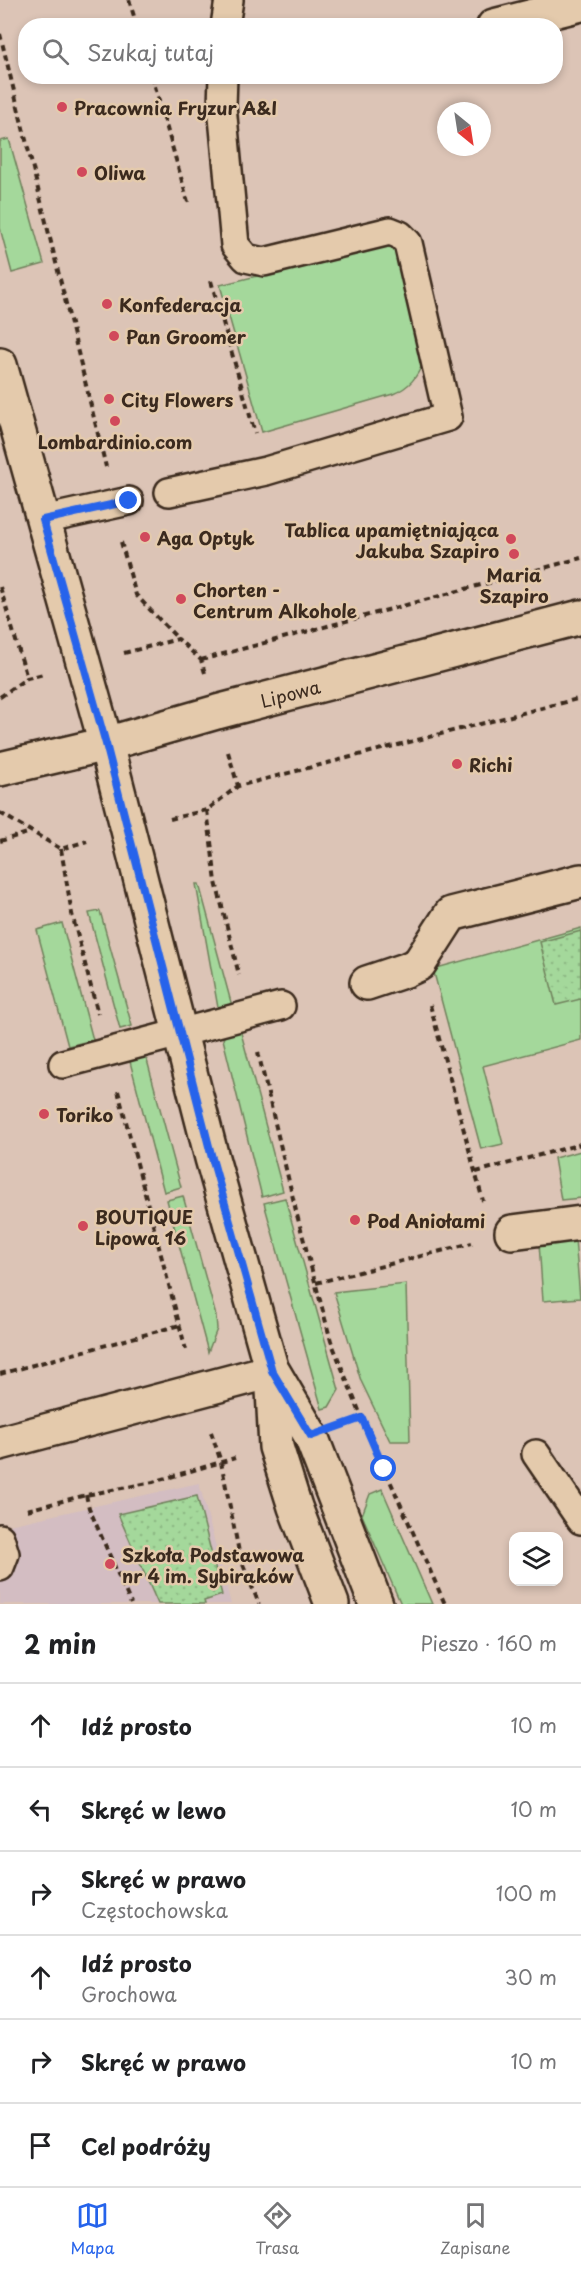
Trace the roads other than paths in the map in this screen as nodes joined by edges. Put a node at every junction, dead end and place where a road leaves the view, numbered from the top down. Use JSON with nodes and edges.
{"nodes":[{"id":1,"x":229,"y":0,"type":"edge"},
{"id":2,"x":581,"y":4,"type":"edge"},
{"id":3,"x":226,"y":18,"type":"edge"},
{"id":4,"x":526,"y":18,"type":"edge"},
{"id":5,"x":223,"y":84,"type":"edge"},
{"id":6,"x":0,"y":365,"type":"edge"},
{"id":7,"x":169,"y":492,"type":"dead end"},
{"id":8,"x":120,"y":503,"type":"road end"},
{"id":9,"x":43,"y":520,"type":"junction"},
{"id":10,"x":581,"y":617,"type":"edge"},
{"id":11,"x":106,"y":744,"type":"junction"},
{"id":12,"x":0,"y":769,"type":"edge"},
{"id":13,"x":581,"y":881,"type":"edge"},
{"id":14,"x":367,"y":983,"type":"dead end"},
{"id":15,"x":281,"y":1006,"type":"dead end"},
{"id":16,"x":180,"y":1031,"type":"junction"},
{"id":17,"x":63,"y":1064,"type":"dead end"},
{"id":18,"x":581,"y":1223,"type":"edge"},
{"id":19,"x":502,"y":1235,"type":"road end"},
{"id":20,"x":272,"y":1371,"type":"junction"},
{"id":21,"x":0,"y":1443,"type":"edge"},
{"id":22,"x":536,"y":1455,"type":"dead end"},
{"id":23,"x":332,"y":1492,"type":"junction"},
{"id":24,"x":295,"y":1508,"type":"junction"},
{"id":25,"x":581,"y":1520,"type":"edge"},
{"id":26,"x":0,"y":1538,"type":"edge"},
{"id":27,"x":0,"y":1567,"type":"edge"},
{"id":28,"x":332,"y":1604,"type":"edge"},
{"id":29,"x":376,"y":1604,"type":"edge"}],
"edges":[{"from":1,"to":3,"type":"lane"},
{"from":2,"to":4,"type":"street"},
{"from":5,"to":7,"type":"lane"},
{"from":6,"to":9,"type":"street"},
{"from":8,"to":9,"type":"lane"},
{"from":9,"to":11,"type":"street"},
{"from":10,"to":11,"type":"street","name":"Lipowa"},
{"from":11,"to":12,"type":"street","name":"Lipowa"},
{"from":11,"to":16,"type":"street"},
{"from":13,"to":14,"type":"street"},
{"from":15,"to":16,"type":"lane"},
{"from":16,"to":17,"type":"lane"},
{"from":16,"to":20,"type":"street"},
{"from":18,"to":19,"type":"street"},
{"from":20,"to":21,"type":"street"},
{"from":20,"to":23,"type":"street"},
{"from":20,"to":24,"type":"street"},
{"from":22,"to":25,"type":"lane"},
{"from":23,"to":24,"type":"street"},
{"from":23,"to":29,"type":"street"},
{"from":24,"to":28,"type":"street"},
{"from":26,"to":27,"type":"lane"}]}
